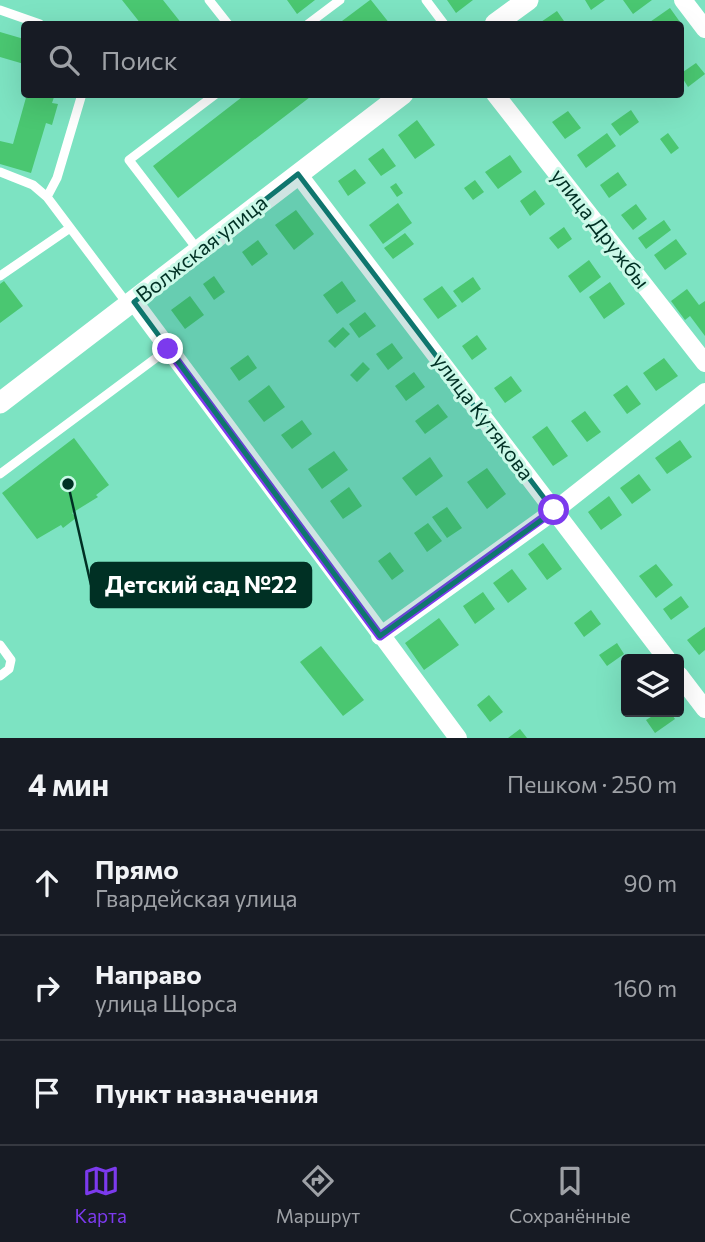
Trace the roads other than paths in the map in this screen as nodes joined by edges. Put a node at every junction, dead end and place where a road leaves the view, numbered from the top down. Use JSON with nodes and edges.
{"nodes":[{"id":1,"x":209,"y":0,"type":"edge"},
{"id":2,"x":340,"y":0,"type":"edge"},
{"id":3,"x":426,"y":0,"type":"edge"},
{"id":4,"x":528,"y":0,"type":"edge"},
{"id":5,"x":683,"y":0,"type":"edge"},
{"id":6,"x":0,"y":10,"type":"edge"},
{"id":7,"x":31,"y":21,"type":"edge"},
{"id":8,"x":226,"y":21,"type":"edge"},
{"id":9,"x":312,"y":21,"type":"edge"},
{"id":10,"x":442,"y":21,"type":"edge"},
{"id":11,"x":499,"y":21,"type":"edge"},
{"id":12,"x":705,"y":29,"type":"edge"},
{"id":13,"x":81,"y":98,"type":"edge"},
{"id":14,"x":211,"y":98,"type":"edge"},
{"id":15,"x":398,"y":98,"type":"edge"},
{"id":16,"x":498,"y":98,"type":"edge"},
{"id":17,"x":0,"y":172,"type":"edge"},
{"id":18,"x":298,"y":174,"type":"junction"},
{"id":19,"x":47,"y":197,"type":"junction"},
{"id":20,"x":69,"y":228,"type":"junction"},
{"id":21,"x":199,"y":251,"type":"junction"},
{"id":22,"x":0,"y":276,"type":"edge"},
{"id":23,"x":131,"y":304,"type":"junction"},
{"id":24,"x":168,"y":349,"type":"junction"},
{"id":25,"x":705,"y":363,"type":"edge"},
{"id":26,"x":705,"y":393,"type":"edge"},
{"id":27,"x":0,"y":403,"type":"edge"},
{"id":28,"x":0,"y":474,"type":"edge"},
{"id":29,"x":554,"y":510,"type":"junction"},
{"id":30,"x":380,"y":636,"type":"junction"},
{"id":31,"x":0,"y":645,"type":"edge"},
{"id":32,"x":663,"y":654,"type":"edge"},
{"id":33,"x":0,"y":676,"type":"edge"},
{"id":34,"x":684,"y":682,"type":"edge"},
{"id":35,"x":705,"y":709,"type":"edge"},
{"id":36,"x":458,"y":738,"type":"edge"}],
"edges":[{"from":1,"to":8,"type":"lane"},
{"from":2,"to":9,"type":"lane"},
{"from":3,"to":10,"type":"lane"},
{"from":4,"to":11,"type":"street"},
{"from":5,"to":12,"type":"street"},
{"from":6,"to":7,"type":"lane"},
{"from":13,"to":19,"type":"lane"},
{"from":14,"to":21,"type":"lane"},
{"from":15,"to":18,"type":"street","name":"Волжская улица"},
{"from":16,"to":25,"type":"street","name":"улица Дружбы"},
{"from":17,"to":19,"type":"lane"},
{"from":18,"to":21,"type":"street","name":"Волжская улица"},
{"from":18,"to":29,"type":"street","name":"улица Кутякова"},
{"from":19,"to":20,"type":"lane"},
{"from":20,"to":22,"type":"lane"},
{"from":20,"to":23,"type":"lane"},
{"from":21,"to":23,"type":"street","name":"Волжская улица"},
{"from":23,"to":24,"type":"street"},
{"from":23,"to":27,"type":"street","name":"Волжская улица"},
{"from":24,"to":28,"type":"lane"},
{"from":24,"to":30,"type":"street"},
{"from":26,"to":29,"type":"street"},
{"from":29,"to":30,"type":"street"},
{"from":29,"to":32,"type":"street","name":"улица Кутякова"},
{"from":30,"to":36,"type":"street"},
{"from":31,"to":33,"type":"lane"},
{"from":34,"to":35,"type":"street"}]}
